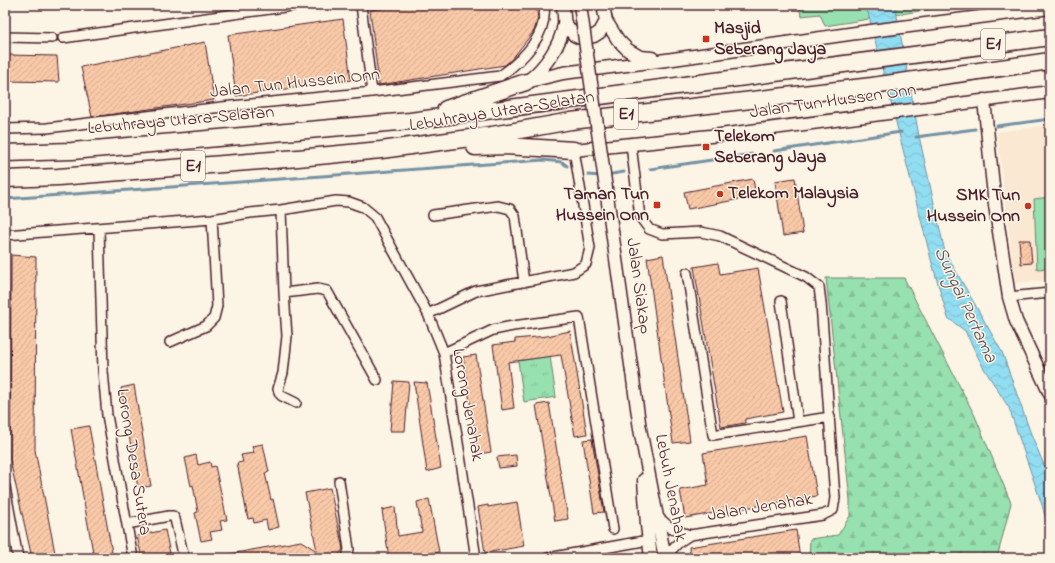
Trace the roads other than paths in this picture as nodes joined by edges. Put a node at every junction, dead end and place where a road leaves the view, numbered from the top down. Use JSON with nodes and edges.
{"nodes":[{"id":1,"x":299,"y":5,"type":"edge"},
{"id":2,"x":361,"y":5,"type":"edge"},
{"id":3,"x":544,"y":5,"type":"edge"},
{"id":4,"x":563,"y":5,"type":"edge"},
{"id":5,"x":580,"y":5,"type":"edge"},
{"id":6,"x":603,"y":5,"type":"edge"},
{"id":7,"x":1050,"y":8,"type":"edge"},
{"id":8,"x":606,"y":21,"type":"junction"},
{"id":9,"x":565,"y":23,"type":"junction"},
{"id":10,"x":5,"y":37,"type":"edge"},
{"id":11,"x":1050,"y":37,"type":"edge"},
{"id":12,"x":52,"y":38,"type":"dead end"},
{"id":13,"x":63,"y":38,"type":"dead end"},
{"id":14,"x":666,"y":60,"type":"junction"},
{"id":15,"x":1050,"y":61,"type":"edge"},
{"id":16,"x":526,"y":82,"type":"junction"},
{"id":17,"x":372,"y":92,"type":"junction"},
{"id":18,"x":1050,"y":92,"type":"edge"},
{"id":19,"x":984,"y":100,"type":"junction"},
{"id":20,"x":410,"y":121,"type":"junction"},
{"id":21,"x":5,"y":128,"type":"edge"},
{"id":22,"x":631,"y":145,"type":"junction"},
{"id":23,"x":381,"y":150,"type":"junction"},
{"id":24,"x":574,"y":150,"type":"junction"},
{"id":25,"x":5,"y":153,"type":"edge"},
{"id":26,"x":5,"y":179,"type":"edge"},
{"id":27,"x":281,"y":210,"type":"junction"},
{"id":28,"x":433,"y":215,"type":"dead end"},
{"id":29,"x":212,"y":219,"type":"junction"},
{"id":30,"x":99,"y":228,"type":"junction"},
{"id":31,"x":5,"y":235,"type":"edge"},
{"id":32,"x":687,"y":273,"type":"dead end"},
{"id":33,"x":524,"y":282,"type":"junction"},
{"id":34,"x":284,"y":293,"type":"junction"},
{"id":35,"x":1050,"y":293,"type":"edge"},
{"id":36,"x":1009,"y":297,"type":"junction"},
{"id":37,"x":780,"y":301,"type":"dead end"},
{"id":38,"x":428,"y":314,"type":"junction"},
{"id":39,"x":170,"y":342,"type":"dead end"},
{"id":40,"x":444,"y":352,"type":"junction"},
{"id":41,"x":377,"y":380,"type":"dead end"},
{"id":42,"x":1050,"y":394,"type":"edge"},
{"id":43,"x":296,"y":402,"type":"dead end"},
{"id":44,"x":830,"y":417,"type":"junction"},
{"id":45,"x":798,"y":422,"type":"junction"},
{"id":46,"x":640,"y":429,"type":"junction"},
{"id":47,"x":339,"y":481,"type":"dead end"},
{"id":48,"x":5,"y":487,"type":"edge"},
{"id":49,"x":658,"y":517,"type":"junction"},
{"id":50,"x":127,"y":524,"type":"junction"},
{"id":51,"x":613,"y":529,"type":"dead end"},
{"id":52,"x":690,"y":535,"type":"junction"},
{"id":53,"x":649,"y":540,"type":"junction"},
{"id":54,"x":18,"y":558,"type":"edge"},
{"id":55,"x":133,"y":558,"type":"edge"},
{"id":56,"x":184,"y":558,"type":"edge"},
{"id":57,"x":347,"y":558,"type":"edge"},
{"id":58,"x":476,"y":558,"type":"edge"},
{"id":59,"x":550,"y":558,"type":"edge"},
{"id":60,"x":651,"y":558,"type":"edge"},
{"id":61,"x":666,"y":558,"type":"edge"}],
"edges":[{"from":1,"to":13,"type":"street"},
{"from":2,"to":17,"type":"street"},
{"from":3,"to":17,"type":"street","name":"Jalan Tun Hussein Onn"},
{"from":4,"to":9,"type":"main road"},
{"from":5,"to":46,"type":"main road","name":"Jalan Siakap","bridge":true},
{"from":6,"to":8,"type":"main road"},
{"from":7,"to":14,"type":"main road"},
{"from":8,"to":9,"type":"main road"},
{"from":8,"to":14,"type":"main road"},
{"from":9,"to":16,"type":"main road"},
{"from":10,"to":12,"type":"street"},
{"from":11,"to":20,"type":"highway","name":"Lebuhraya Utara–Selatan","number":"E1"},
{"from":14,"to":16,"type":"main road"},
{"from":15,"to":23,"type":"highway","name":"Lebuhraya Utara–Selatan","number":"E1"},
{"from":16,"to":20,"type":"highway"},
{"from":17,"to":21,"type":"street","name":"Jalan Tun Hussein Onn"},
{"from":18,"to":19,"type":"main road","name":"Jalan Tun Hussen Onn"},
{"from":19,"to":22,"type":"main road","name":"Jalan Tun Hussen Onn"},
{"from":19,"to":36,"type":"main road"},
{"from":20,"to":25,"type":"highway","name":"Lebuhraya Utara–Selatan","number":"E1"},
{"from":22,"to":24,"type":"main road","name":"Jalan Tun Hussen Onn"},
{"from":22,"to":44,"type":"street"},
{"from":23,"to":24,"type":"highway"},
{"from":23,"to":26,"type":"highway","name":"Lebuhraya Utara–Selatan","number":"E1"},
{"from":24,"to":33,"type":"street"},
{"from":27,"to":29,"type":"street"},
{"from":27,"to":34,"type":"street"},
{"from":27,"to":38,"type":"street","name":"Lorong Jenahak"},
{"from":28,"to":33,"type":"street"},
{"from":29,"to":30,"type":"street"},
{"from":29,"to":39,"type":"street"},
{"from":30,"to":31,"type":"street"},
{"from":30,"to":50,"type":"street","name":"Lorong Desa Sutera"},
{"from":32,"to":45,"type":"street"},
{"from":33,"to":38,"type":"street"},
{"from":34,"to":41,"type":"street"},
{"from":34,"to":43,"type":"street"},
{"from":35,"to":36,"type":"street"},
{"from":36,"to":42,"type":"main road"},
{"from":37,"to":45,"type":"street"},
{"from":38,"to":40,"type":"street","name":"Lorong Jenahak"},
{"from":40,"to":51,"type":"street"},
{"from":40,"to":58,"type":"street","name":"Lorong Jenahak"},
{"from":44,"to":45,"type":"street"},
{"from":44,"to":52,"type":"street","name":"Jalan Jenahak"},
{"from":46,"to":49,"type":"main road","name":"Lebuh Jenahak"},
{"from":46,"to":53,"type":"main road","name":"Lebuh Jenahak"},
{"from":47,"to":57,"type":"street"},
{"from":48,"to":54,"type":"street"},
{"from":49,"to":52,"type":"street","name":"Jalan Jenahak"},
{"from":49,"to":61,"type":"main road","name":"Lebuh Jenahak"},
{"from":50,"to":55,"type":"street","name":"Lorong Desa Sutera"},
{"from":50,"to":56,"type":"street"},
{"from":52,"to":61,"type":"street","name":"Jalan Jenahak"},
{"from":53,"to":59,"type":"street"},
{"from":53,"to":60,"type":"main road","name":"Lebuh Jenahak"}]}
